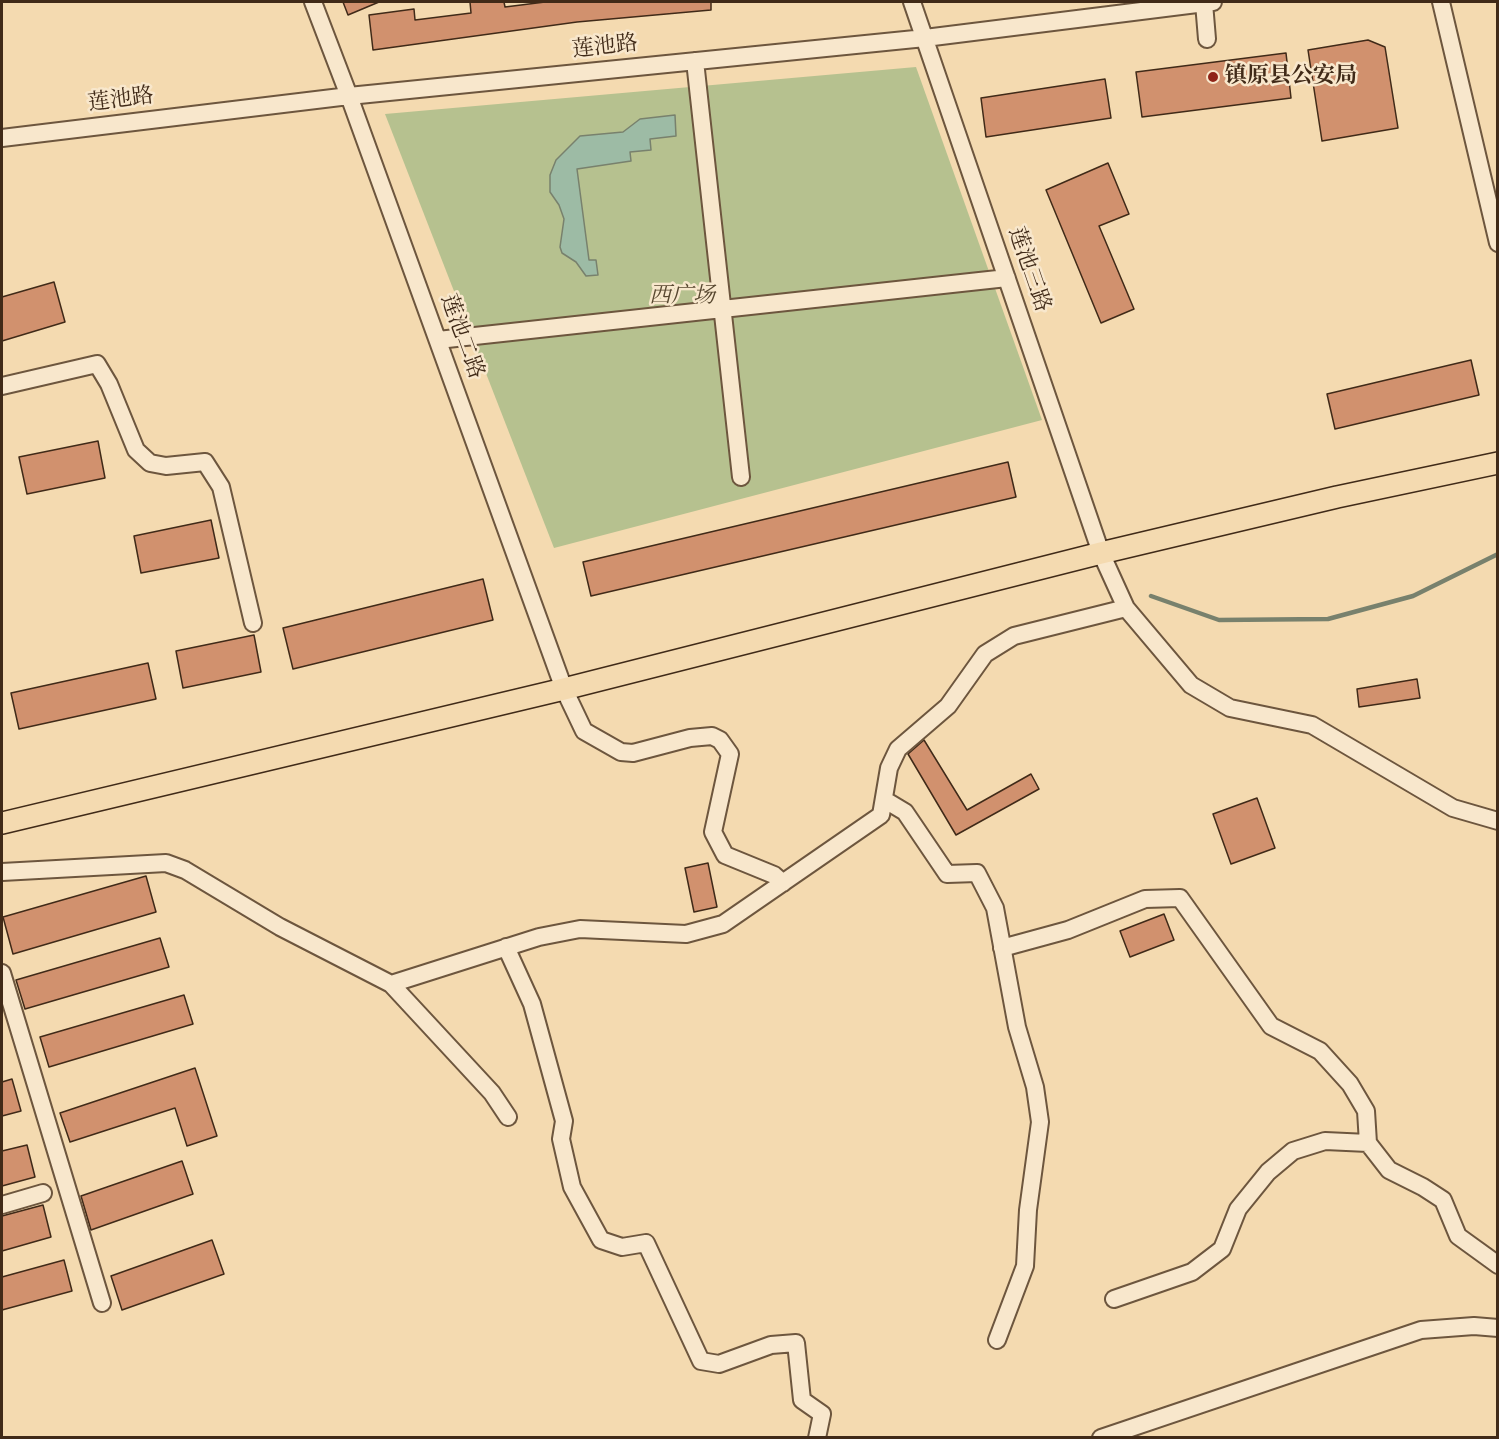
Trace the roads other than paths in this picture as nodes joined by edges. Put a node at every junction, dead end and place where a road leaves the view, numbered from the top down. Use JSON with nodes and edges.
{"nodes":[{"id":1,"x":313,"y":2,"type":"edge"},
{"id":2,"x":912,"y":2,"type":"edge"},
{"id":3,"x":1209,"y":2,"type":"edge"},
{"id":4,"x":1442,"y":2,"type":"edge"},
{"id":5,"x":925,"y":38,"type":"junction"},
{"id":6,"x":1207,"y":39,"type":"dead end"},
{"id":7,"x":695,"y":61,"type":"junction"},
{"id":8,"x":349,"y":96,"type":"junction"},
{"id":9,"x":2,"y":138,"type":"edge"},
{"id":10,"x":1497,"y":243,"type":"edge"},
{"id":11,"x":1007,"y":278,"type":"junction"},
{"id":12,"x":722,"y":309,"type":"junction"},
{"id":13,"x":438,"y":340,"type":"junction"},
{"id":14,"x":2,"y":387,"type":"edge"},
{"id":15,"x":1497,"y":463,"type":"edge"},
{"id":16,"x":741,"y":477,"type":"dead end"},
{"id":17,"x":1101,"y":553,"type":"junction"},
{"id":18,"x":1126,"y":608,"type":"junction"},
{"id":19,"x":252,"y":623,"type":"dead end"},
{"id":20,"x":564,"y":689,"type":"junction"},
{"id":21,"x":885,"y":800,"type":"junction"},
{"id":22,"x":1497,"y":821,"type":"edge"},
{"id":23,"x":2,"y":823,"type":"edge"},
{"id":24,"x":2,"y":872,"type":"edge"},
{"id":25,"x":783,"y":883,"type":"junction"},
{"id":26,"x":506,"y":947,"type":"junction"},
{"id":27,"x":1002,"y":948,"type":"junction"},
{"id":28,"x":2,"y":973,"type":"edge"},
{"id":29,"x":392,"y":984,"type":"junction"},
{"id":30,"x":508,"y":1117,"type":"dead end"},
{"id":31,"x":1368,"y":1143,"type":"junction"},
{"id":32,"x":43,"y":1193,"type":"dead end"},
{"id":33,"x":2,"y":1204,"type":"edge"},
{"id":34,"x":1497,"y":1265,"type":"edge"},
{"id":35,"x":1114,"y":1299,"type":"dead end"},
{"id":36,"x":102,"y":1303,"type":"dead end"},
{"id":37,"x":1497,"y":1328,"type":"edge"},
{"id":38,"x":997,"y":1340,"type":"dead end"},
{"id":39,"x":817,"y":1437,"type":"edge"},
{"id":40,"x":1101,"y":1437,"type":"edge"}],
"edges":[{"from":1,"to":8,"type":"street","name":"莲池二路"},
{"from":2,"to":5,"type":"street","name":"莲池三路"},
{"from":3,"to":5,"type":"street","name":"莲池路"},
{"from":3,"to":6,"type":"street"},
{"from":4,"to":10,"type":"street"},
{"from":5,"to":7,"type":"street","name":"莲池路"},
{"from":5,"to":11,"type":"street","name":"莲池三路"},
{"from":7,"to":8,"type":"street","name":"莲池路"},
{"from":7,"to":12,"type":"street"},
{"from":8,"to":9,"type":"street","name":"莲池路"},
{"from":8,"to":13,"type":"street","name":"莲池二路"},
{"from":11,"to":12,"type":"street"},
{"from":11,"to":17,"type":"street","name":"莲池三路"},
{"from":12,"to":13,"type":"street"},
{"from":12,"to":16,"type":"street"},
{"from":13,"to":20,"type":"street","name":"莲池二路"},
{"from":14,"to":19,"type":"street"},
{"from":15,"to":17,"type":"main road"},
{"from":17,"to":18,"type":"street","name":"莲池三路"},
{"from":17,"to":20,"type":"main road"},
{"from":18,"to":21,"type":"street"},
{"from":18,"to":22,"type":"street","name":"莲池三路"},
{"from":20,"to":23,"type":"main road"},
{"from":20,"to":25,"type":"street","name":"莲池二路"},
{"from":21,"to":25,"type":"street"},
{"from":21,"to":27,"type":"street"},
{"from":24,"to":29,"type":"street"},
{"from":25,"to":26,"type":"street"},
{"from":26,"to":29,"type":"street"},
{"from":26,"to":39,"type":"street"},
{"from":27,"to":31,"type":"street"},
{"from":27,"to":38,"type":"street"},
{"from":28,"to":36,"type":"street"},
{"from":29,"to":30,"type":"street"},
{"from":31,"to":34,"type":"street"},
{"from":31,"to":35,"type":"street"},
{"from":32,"to":33,"type":"street"},
{"from":37,"to":40,"type":"street"}]}
